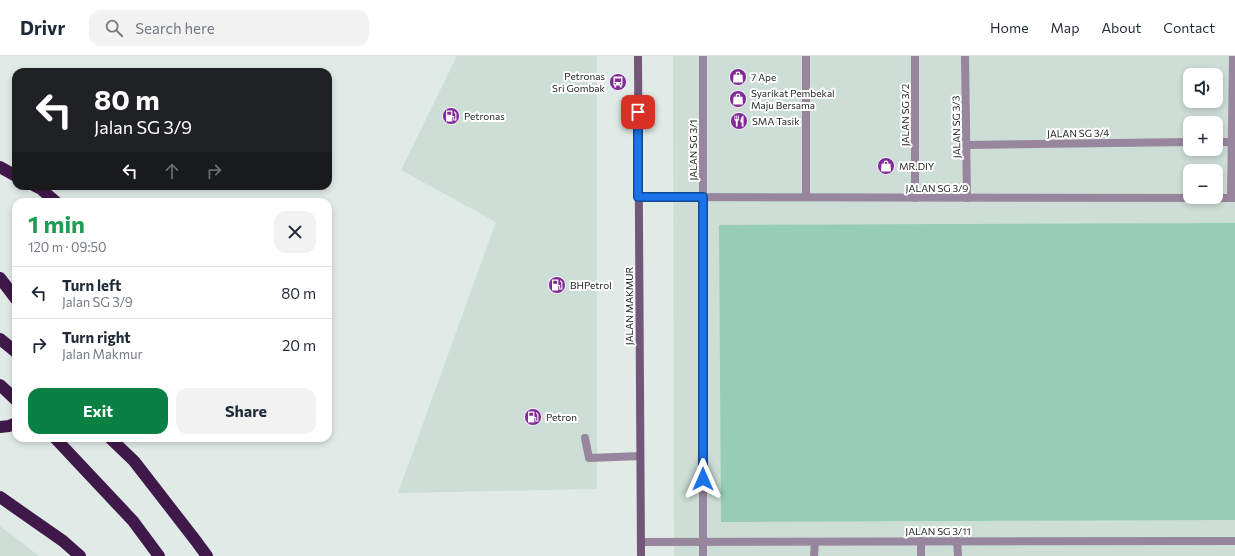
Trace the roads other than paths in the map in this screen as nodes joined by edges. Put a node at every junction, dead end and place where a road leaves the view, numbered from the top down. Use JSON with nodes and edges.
{"nodes":[{"id":1,"x":638,"y":56,"type":"edge"},
{"id":2,"x":703,"y":56,"type":"edge"},
{"id":3,"x":806,"y":56,"type":"edge"},
{"id":4,"x":915,"y":56,"type":"edge"},
{"id":5,"x":965,"y":56,"type":"edge"},
{"id":6,"x":1233,"y":56,"type":"edge"},
{"id":7,"x":1183,"y":142,"type":"edge"},
{"id":8,"x":1223,"y":142,"type":"edge"},
{"id":9,"x":1233,"y":142,"type":"junction"},
{"id":10,"x":967,"y":145,"type":"junction"},
{"id":11,"x":0,"y":167,"type":"edge"},
{"id":12,"x":12,"y":174,"type":"edge"},
{"id":13,"x":42,"y":190,"type":"edge"},
{"id":14,"x":638,"y":197,"type":"junction"},
{"id":15,"x":703,"y":197,"type":"junction"},
{"id":16,"x":806,"y":197,"type":"junction"},
{"id":17,"x":51,"y":198,"type":"edge"},
{"id":18,"x":916,"y":198,"type":"junction"},
{"id":19,"x":967,"y":198,"type":"junction"},
{"id":20,"x":1233,"y":198,"type":"edge"},
{"id":21,"x":0,"y":278,"type":"edge"},
{"id":22,"x":12,"y":293,"type":"edge"},
{"id":23,"x":0,"y":339,"type":"edge"},
{"id":24,"x":12,"y":349,"type":"edge"},
{"id":25,"x":0,"y":384,"type":"edge"},
{"id":26,"x":12,"y":396,"type":"edge"},
{"id":27,"x":12,"y":425,"type":"edge"},
{"id":28,"x":0,"y":428,"type":"edge"},
{"id":29,"x":585,"y":438,"type":"dead end"},
{"id":30,"x":59,"y":442,"type":"edge"},
{"id":31,"x":114,"y":442,"type":"edge"},
{"id":32,"x":640,"y":456,"type":"junction"},
{"id":33,"x":0,"y":497,"type":"edge"},
{"id":34,"x":1235,"y":541,"type":"edge"},
{"id":35,"x":641,"y":542,"type":"junction"},
{"id":36,"x":703,"y":542,"type":"junction"},
{"id":37,"x":814,"y":542,"type":"junction"},
{"id":38,"x":921,"y":542,"type":"junction"},
{"id":39,"x":958,"y":542,"type":"junction"},
{"id":40,"x":80,"y":556,"type":"edge"},
{"id":41,"x":159,"y":556,"type":"edge"},
{"id":42,"x":207,"y":556,"type":"edge"},
{"id":43,"x":641,"y":556,"type":"edge"},
{"id":44,"x":703,"y":556,"type":"edge"},
{"id":45,"x":814,"y":556,"type":"edge"},
{"id":46,"x":921,"y":556,"type":"edge"},
{"id":47,"x":958,"y":556,"type":"edge"}],
"edges":[{"from":1,"to":14,"type":"street","name":"JALAN MAKMUR"},
{"from":2,"to":15,"type":"street","name":"JALAN SG 3/1"},
{"from":3,"to":16,"type":"street"},
{"from":4,"to":18,"type":"street","name":"JALAN SG 3/2"},
{"from":5,"to":10,"type":"street","name":"JALAN SG 3/3"},
{"from":6,"to":9,"type":"street"},
{"from":7,"to":10,"type":"street","name":"JALAN SG 3/4"},
{"from":8,"to":9,"type":"street"},
{"from":9,"to":20,"type":"street"},
{"from":10,"to":19,"type":"street","name":"JALAN SG 3/3"},
{"from":11,"to":12,"type":"highway"},
{"from":13,"to":17,"type":"highway"},
{"from":14,"to":15,"type":"street","name":"JALAN SG 3/9"},
{"from":14,"to":32,"type":"street","name":"JALAN MAKMUR"},
{"from":15,"to":16,"type":"street","name":"JALAN SG 3/9"},
{"from":15,"to":36,"type":"street","name":"JALAN SG 3/1"},
{"from":16,"to":18,"type":"street","name":"JALAN SG 3/9"},
{"from":18,"to":19,"type":"street","name":"JALAN SG 3/9"},
{"from":19,"to":20,"type":"street","name":"JALAN SG 3/9"},
{"from":21,"to":22,"type":"highway"},
{"from":23,"to":24,"type":"highway"},
{"from":25,"to":26,"type":"highway"},
{"from":27,"to":28,"type":"highway"},
{"from":29,"to":32,"type":"street"},
{"from":30,"to":41,"type":"highway"},
{"from":31,"to":42,"type":"highway"},
{"from":32,"to":35,"type":"street","name":"JALAN MAKMUR"},
{"from":33,"to":40,"type":"highway"},
{"from":34,"to":39,"type":"street","name":"JALAN SG 3/11"},
{"from":35,"to":36,"type":"street","name":"JALAN SG 3/11"},
{"from":35,"to":43,"type":"street","name":"JALAN MAKMUR"},
{"from":36,"to":37,"type":"street","name":"JALAN SG 3/11"},
{"from":36,"to":44,"type":"street","name":"JALAN SG 3/1"},
{"from":37,"to":38,"type":"street","name":"JALAN SG 3/11"},
{"from":37,"to":45,"type":"street"},
{"from":38,"to":39,"type":"street","name":"JALAN SG 3/11"},
{"from":38,"to":46,"type":"street"},
{"from":39,"to":47,"type":"street"}]}
